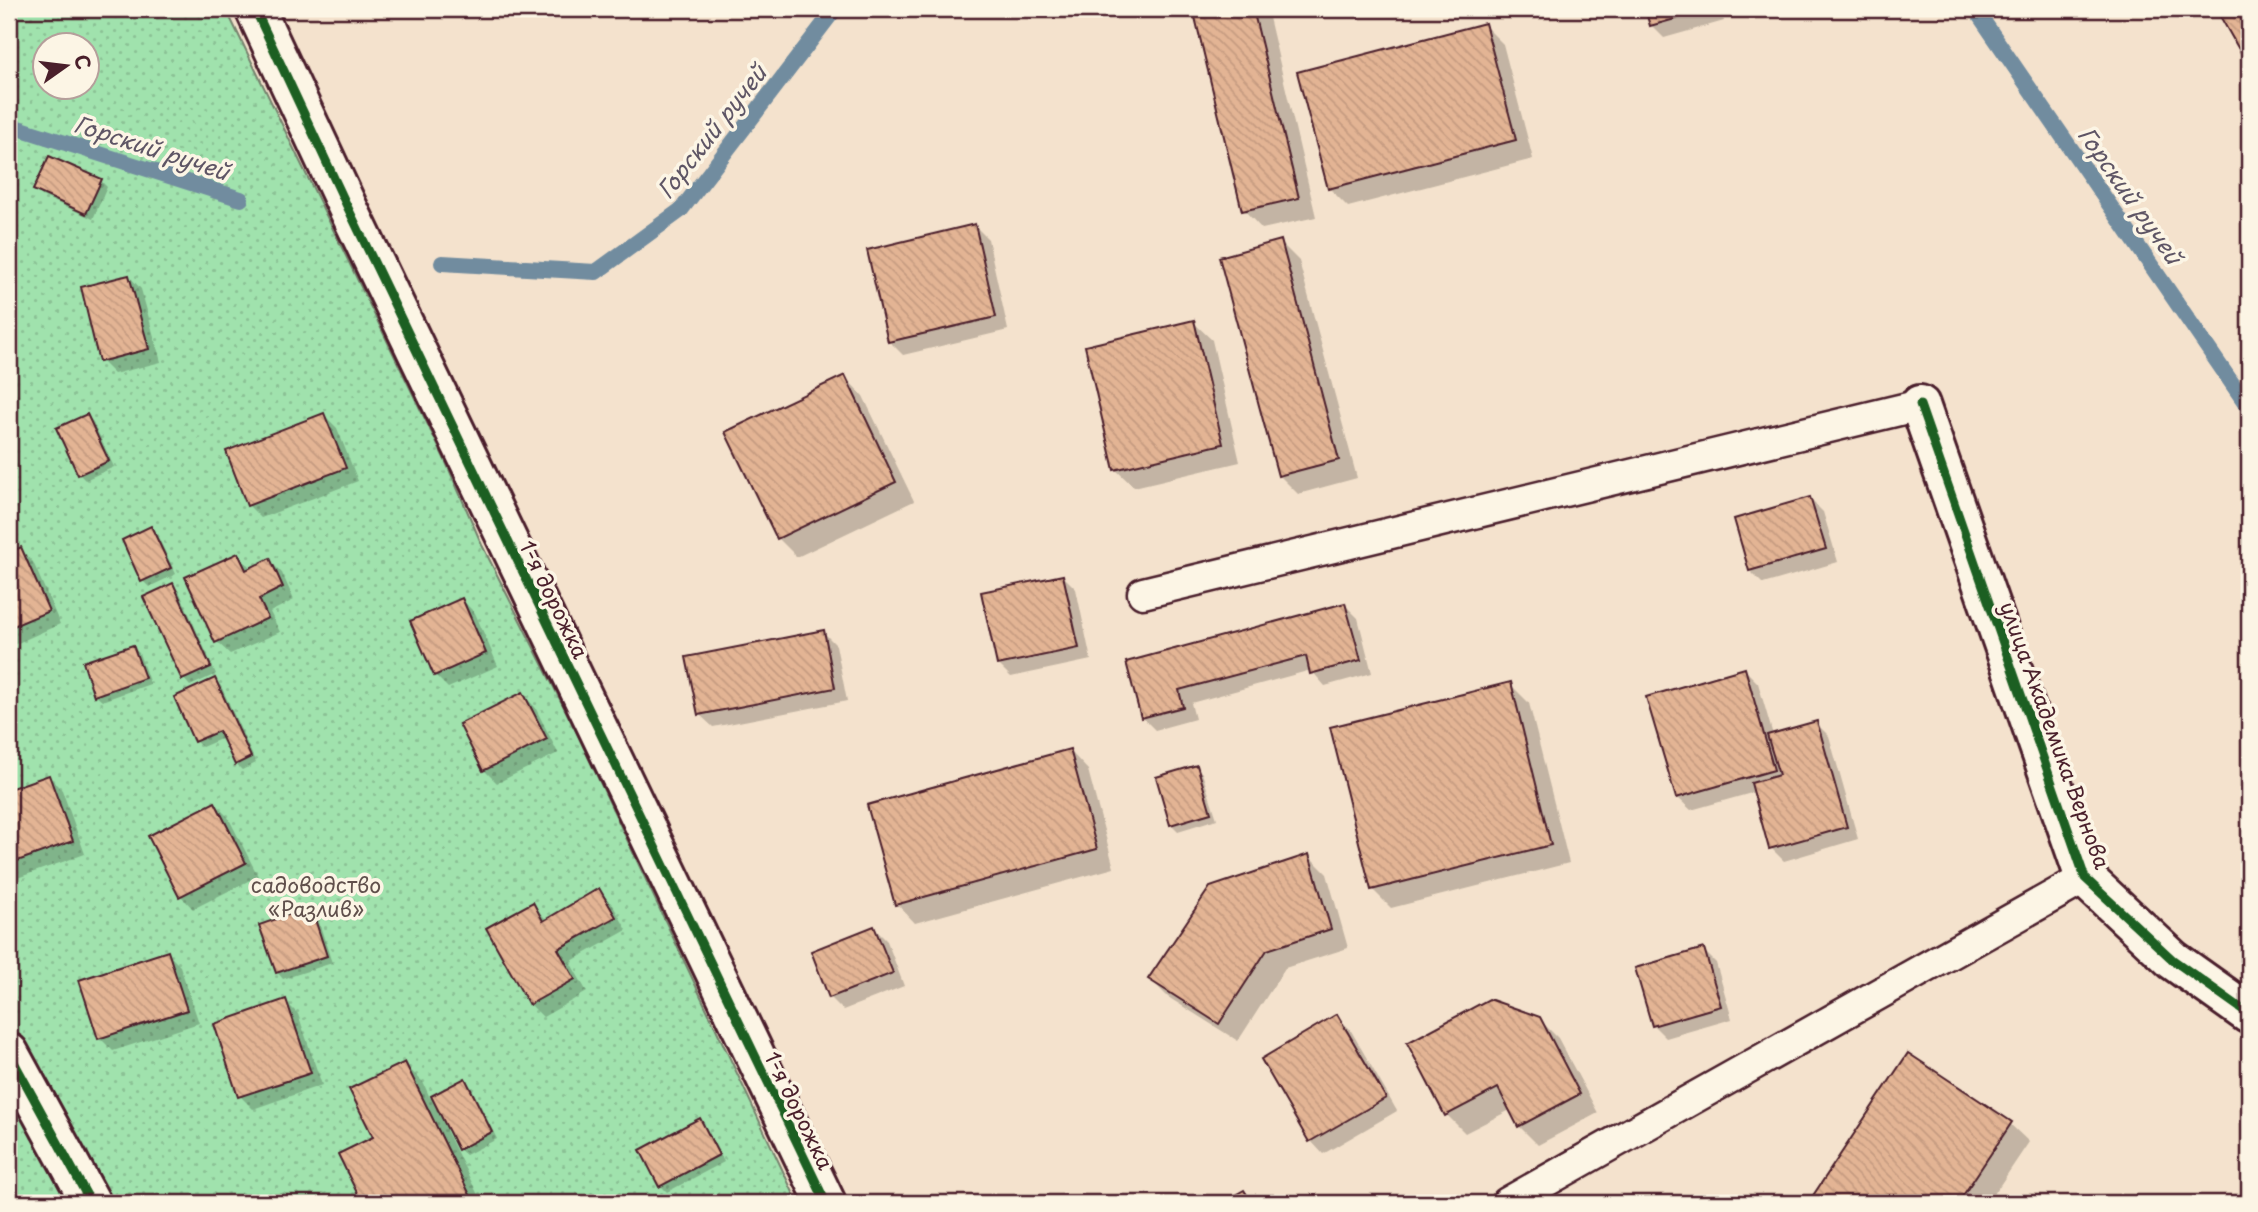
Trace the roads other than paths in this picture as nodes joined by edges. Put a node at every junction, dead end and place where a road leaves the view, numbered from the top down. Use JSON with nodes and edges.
{"nodes":[{"id":1,"x":255,"y":9,"type":"edge"},
{"id":2,"x":1920,"y":405,"type":"joint"},
{"id":3,"x":1143,"y":593,"type":"dead end"},
{"id":4,"x":2085,"y":878,"type":"junction"},
{"id":5,"x":2249,"y":1013,"type":"edge"},
{"id":6,"x":9,"y":1054,"type":"edge"},
{"id":7,"x":91,"y":1203,"type":"edge"},
{"id":8,"x":825,"y":1203,"type":"edge"},
{"id":9,"x":1507,"y":1203,"type":"edge"}],
"edges":[{"from":1,"to":8,"type":"street","name":"1-я дорожка"},
{"from":2,"to":3,"type":"lane"},
{"from":2,"to":4,"type":"street","name":"улица Академика Вернова"},
{"from":4,"to":5,"type":"street","name":"улица Академика Вернова"},
{"from":4,"to":9,"type":"lane"},
{"from":6,"to":7,"type":"street"}]}
